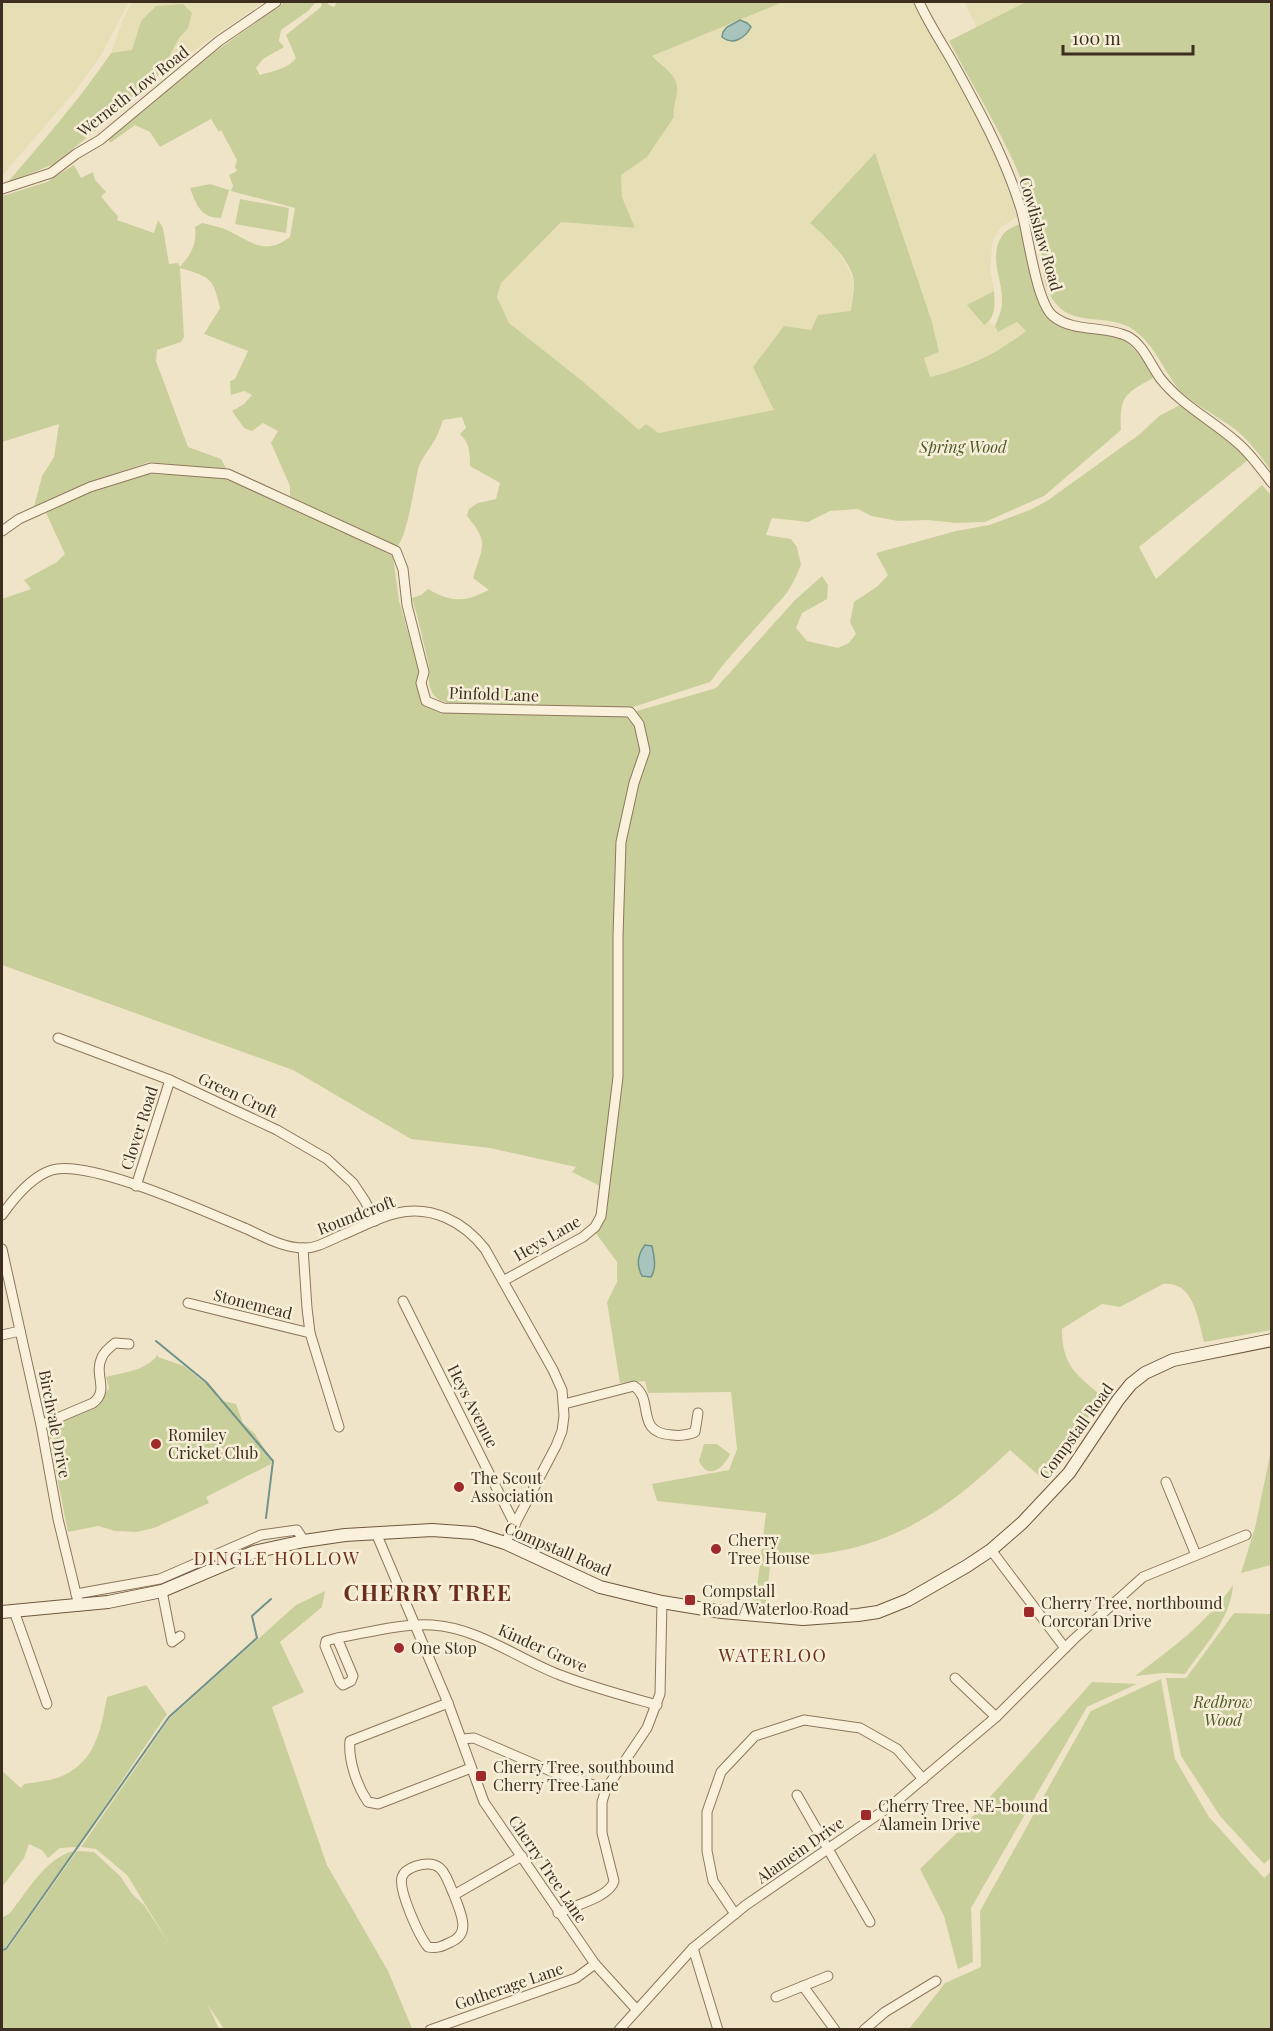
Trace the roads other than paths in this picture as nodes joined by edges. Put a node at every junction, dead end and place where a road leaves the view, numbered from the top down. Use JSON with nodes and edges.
{"nodes":[{"id":1,"x":276,"y":2,"type":"edge"},
{"id":2,"x":919,"y":2,"type":"edge"},
{"id":3,"x":2,"y":189,"type":"edge"},
{"id":4,"x":1272,"y":483,"type":"edge"},
{"id":5,"x":2,"y":531,"type":"edge"},
{"id":6,"x":58,"y":1038,"type":"dead end"},
{"id":7,"x":170,"y":1080,"type":"junction"},
{"id":8,"x":136,"y":1186,"type":"junction"},
{"id":9,"x":2,"y":1215,"type":"edge"},
{"id":10,"x":601,"y":1216,"type":"joint"},
{"id":11,"x":375,"y":1221,"type":"junction"},
{"id":12,"x":303,"y":1248,"type":"junction"},
{"id":13,"x":2,"y":1249,"type":"edge"},
{"id":14,"x":503,"y":1281,"type":"junction"},
{"id":15,"x":403,"y":1301,"type":"dead end"},
{"id":16,"x":188,"y":1303,"type":"dead end"},
{"id":17,"x":20,"y":1331,"type":"junction"},
{"id":18,"x":310,"y":1333,"type":"junction"},
{"id":19,"x":2,"y":1335,"type":"edge"},
{"id":20,"x":1272,"y":1340,"type":"edge"},
{"id":21,"x":129,"y":1344,"type":"dead end"},
{"id":22,"x":564,"y":1404,"type":"junction"},
{"id":23,"x":698,"y":1413,"type":"dead end"},
{"id":24,"x":41,"y":1425,"type":"junction"},
{"id":25,"x":339,"y":1427,"type":"dead end"},
{"id":26,"x":1166,"y":1482,"type":"dead end"},
{"id":27,"x":514,"y":1525,"type":"junction"},
{"id":28,"x":376,"y":1533,"type":"junction"},
{"id":29,"x":1246,"y":1535,"type":"dead end"},
{"id":30,"x":304,"y":1541,"type":"junction"},
{"id":31,"x":505,"y":1543,"type":"junction"},
{"id":32,"x":991,"y":1550,"type":"junction"},
{"id":33,"x":1196,"y":1555,"type":"junction"},
{"id":34,"x":162,"y":1591,"type":"junction"},
{"id":35,"x":78,"y":1600,"type":"junction"},
{"id":36,"x":662,"y":1602,"type":"junction"},
{"id":37,"x":8,"y":1611,"type":"edge"},
{"id":38,"x":416,"y":1625,"type":"junction"},
{"id":39,"x":337,"y":1638,"type":"junction"},
{"id":40,"x":175,"y":1643,"type":"dead end"},
{"id":41,"x":1065,"y":1648,"type":"junction"},
{"id":42,"x":956,"y":1678,"type":"dead end"},
{"id":43,"x":448,"y":1703,"type":"junction"},
{"id":44,"x":47,"y":1704,"type":"dead end"},
{"id":45,"x":657,"y":1705,"type":"junction"},
{"id":46,"x":996,"y":1717,"type":"junction"},
{"id":47,"x":462,"y":1739,"type":"junction"},
{"id":48,"x":471,"y":1768,"type":"junction"},
{"id":49,"x":923,"y":1779,"type":"junction"},
{"id":50,"x":606,"y":1789,"type":"junction"},
{"id":51,"x":797,"y":1795,"type":"dead end"},
{"id":52,"x":829,"y":1849,"type":"junction"},
{"id":53,"x":522,"y":1856,"type":"junction"},
{"id":54,"x":454,"y":1895,"type":"junction"},
{"id":55,"x":558,"y":1912,"type":"junction"},
{"id":56,"x":735,"y":1914,"type":"junction"},
{"id":57,"x":870,"y":1922,"type":"dead end"},
{"id":58,"x":693,"y":1948,"type":"junction"},
{"id":59,"x":595,"y":1964,"type":"junction"},
{"id":60,"x":828,"y":1976,"type":"dead end"},
{"id":61,"x":936,"y":1982,"type":"dead end"},
{"id":62,"x":802,"y":1986,"type":"junction"},
{"id":63,"x":776,"y":1997,"type":"dead end"},
{"id":64,"x":636,"y":2009,"type":"junction"},
{"id":65,"x":430,"y":2030,"type":"edge"},
{"id":66,"x":619,"y":2030,"type":"edge"},
{"id":67,"x":718,"y":2030,"type":"edge"},
{"id":68,"x":835,"y":2030,"type":"edge"},
{"id":69,"x":864,"y":2030,"type":"edge"}],
"edges":[{"from":1,"to":3,"type":"street","name":"Werneth Low Road"},
{"from":2,"to":4,"type":"street","name":"Cowlishaw Road"},
{"from":5,"to":10,"type":"street","name":"Pinfold Lane"},
{"from":6,"to":7,"type":"street","name":"Green Croft"},
{"from":7,"to":8,"type":"street","name":"Clover Road"},
{"from":7,"to":11,"type":"street","name":"Green Croft"},
{"from":8,"to":9,"type":"street","name":"Roundcroft"},
{"from":8,"to":12,"type":"street","name":"Roundcroft"},
{"from":10,"to":14,"type":"street","name":"Heys Lane"},
{"from":11,"to":12,"type":"street","name":"Roundcroft"},
{"from":11,"to":14,"type":"street","name":"Roundcroft"},
{"from":12,"to":18,"type":"street"},
{"from":13,"to":17,"type":"street","name":"Birchvale Drive"},
{"from":14,"to":22,"type":"street","name":"Roundcroft"},
{"from":15,"to":27,"type":"street","name":"Heys Avenue"},
{"from":16,"to":18,"type":"street","name":"Stonemead"},
{"from":17,"to":19,"type":"street"},
{"from":17,"to":24,"type":"street","name":"Birchvale Drive"},
{"from":18,"to":25,"type":"street"},
{"from":20,"to":32,"type":"main road","name":"Compstall Road"},
{"from":21,"to":24,"type":"street"},
{"from":22,"to":23,"type":"street"},
{"from":22,"to":27,"type":"street","name":"Roundcroft"},
{"from":24,"to":35,"type":"street","name":"Birchvale Drive"},
{"from":26,"to":33,"type":"street"},
{"from":27,"to":31,"type":"street","name":"Roundcroft"},
{"from":28,"to":30,"type":"main road","name":"Compstall Road"},
{"from":28,"to":31,"type":"main road","name":"Compstall Road"},
{"from":28,"to":38,"type":"street","name":"Cherry Tree Lane"},
{"from":29,"to":33,"type":"street","name":"Alamein Drive"},
{"from":30,"to":34,"type":"main road","name":"Compstall Road"},
{"from":30,"to":35,"type":"street","name":"Compstall Road"},
{"from":31,"to":36,"type":"main road","name":"Compstall Road"},
{"from":32,"to":36,"type":"main road","name":"Compstall Road"},
{"from":32,"to":41,"type":"street"},
{"from":33,"to":41,"type":"street","name":"Alamein Drive"},
{"from":34,"to":35,"type":"main road","name":"Compstall Road"},
{"from":34,"to":40,"type":"street"},
{"from":35,"to":37,"type":"main road","name":"Compstall Road"},
{"from":36,"to":45,"type":"street"},
{"from":37,"to":44,"type":"street"},
{"from":38,"to":39,"type":"street","name":"Kinder Grove"},
{"from":38,"to":43,"type":"street","name":"Cherry Tree Lane"},
{"from":38,"to":45,"type":"street","name":"Kinder Grove"},
{"from":39,"to":39,"type":"street"},
{"from":41,"to":46,"type":"street","name":"Alamein Drive"},
{"from":42,"to":46,"type":"street"},
{"from":43,"to":47,"type":"street","name":"Cherry Tree Lane"},
{"from":43,"to":48,"type":"street"},
{"from":45,"to":50,"type":"street"},
{"from":46,"to":49,"type":"street","name":"Alamein Drive"},
{"from":47,"to":48,"type":"street","name":"Cherry Tree Lane"},
{"from":47,"to":50,"type":"street"},
{"from":48,"to":53,"type":"street","name":"Cherry Tree Lane"},
{"from":49,"to":52,"type":"street","name":"Alamein Drive"},
{"from":49,"to":56,"type":"street"},
{"from":50,"to":55,"type":"street"},
{"from":51,"to":52,"type":"street"},
{"from":52,"to":56,"type":"street","name":"Alamein Drive"},
{"from":52,"to":57,"type":"street"},
{"from":53,"to":54,"type":"street"},
{"from":53,"to":55,"type":"street","name":"Cherry Tree Lane"},
{"from":54,"to":54,"type":"street"},
{"from":55,"to":59,"type":"street","name":"Cherry Tree Lane"},
{"from":56,"to":58,"type":"street","name":"Alamein Drive"},
{"from":58,"to":64,"type":"street","name":"Alamein Drive"},
{"from":58,"to":67,"type":"street"},
{"from":59,"to":64,"type":"street","name":"Cherry Tree Lane"},
{"from":59,"to":65,"type":"street","name":"Gotherage Lane"},
{"from":60,"to":62,"type":"street"},
{"from":61,"to":69,"type":"street"},
{"from":62,"to":63,"type":"street"},
{"from":62,"to":68,"type":"street"},
{"from":64,"to":66,"type":"street","name":"Alamein Drive"}]}
